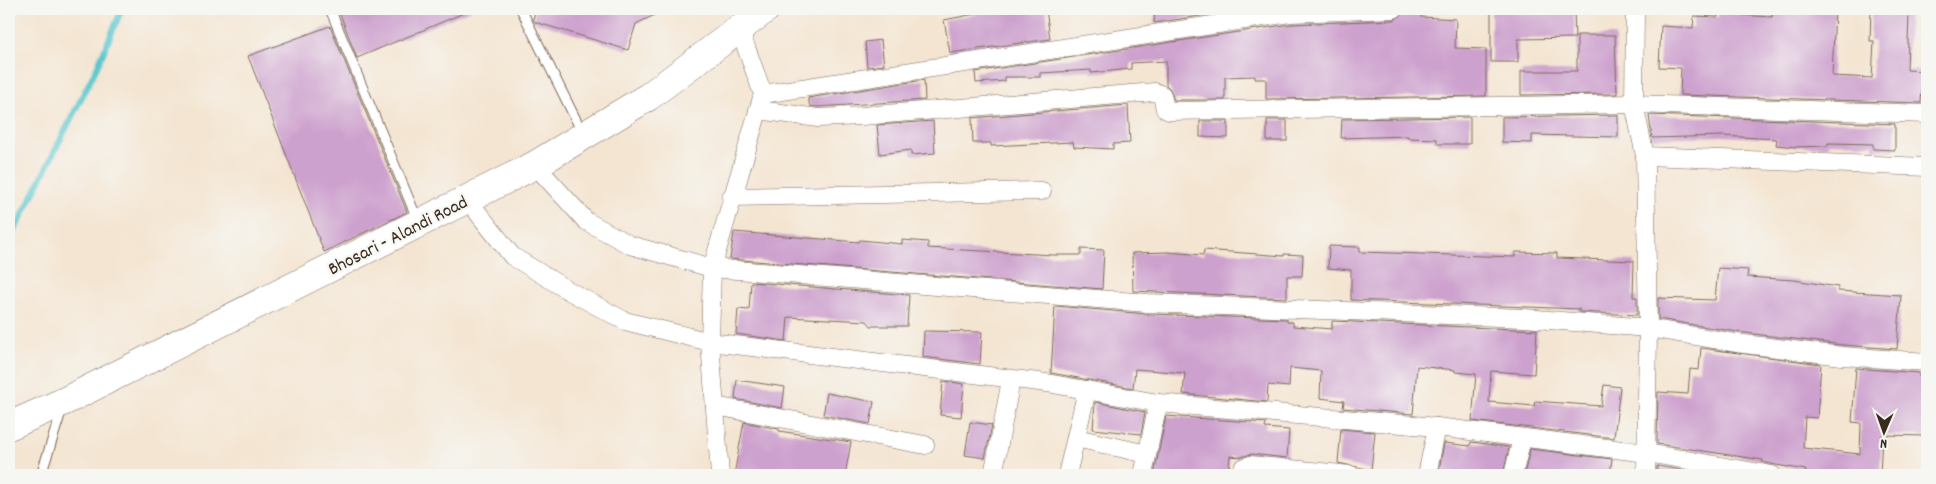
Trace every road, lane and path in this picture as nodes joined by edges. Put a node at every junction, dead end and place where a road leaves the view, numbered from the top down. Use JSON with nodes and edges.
{"nodes":[{"id":1,"x":330,"y":9,"type":"edge"},
{"id":2,"x":521,"y":9,"type":"edge"},
{"id":3,"x":766,"y":9,"type":"edge"},
{"id":4,"x":1394,"y":9,"type":"edge"},
{"id":5,"x":1635,"y":9,"type":"edge"},
{"id":6,"x":739,"y":28,"type":"junction"},
{"id":7,"x":760,"y":102,"type":"junction"},
{"id":8,"x":1634,"y":104,"type":"junction"},
{"id":9,"x":1927,"y":114,"type":"edge"},
{"id":10,"x":584,"y":137,"type":"junction"},
{"id":11,"x":1645,"y":156,"type":"junction"},
{"id":12,"x":535,"y":165,"type":"junction"},
{"id":13,"x":1927,"y":167,"type":"edge"},
{"id":14,"x":1042,"y":191,"type":"dead end"},
{"id":15,"x":731,"y":198,"type":"junction"},
{"id":16,"x":467,"y":199,"type":"junction"},
{"id":17,"x":419,"y":223,"type":"junction"},
{"id":18,"x":712,"y":268,"type":"junction"},
{"id":19,"x":1648,"y":328,"type":"junction"},
{"id":20,"x":710,"y":342,"type":"junction"},
{"id":21,"x":1927,"y":362,"type":"edge"},
{"id":22,"x":1011,"y":380,"type":"junction"},
{"id":23,"x":1087,"y":390,"type":"junction"},
{"id":24,"x":65,"y":401,"type":"junction"},
{"id":25,"x":1158,"y":403,"type":"junction"},
{"id":26,"x":715,"y":406,"type":"junction"},
{"id":27,"x":9,"y":426,"type":"edge"},
{"id":28,"x":1437,"y":427,"type":"junction"},
{"id":29,"x":1076,"y":438,"type":"junction"},
{"id":30,"x":1522,"y":438,"type":"junction"},
{"id":31,"x":925,"y":445,"type":"dead end"},
{"id":32,"x":1647,"y":453,"type":"junction"},
{"id":33,"x":1147,"y":454,"type":"junction"},
{"id":34,"x":1304,"y":472,"type":"edge"},
{"id":35,"x":41,"y":475,"type":"edge"},
{"id":36,"x":720,"y":475,"type":"edge"},
{"id":37,"x":993,"y":475,"type":"edge"},
{"id":38,"x":1067,"y":475,"type":"edge"},
{"id":39,"x":1143,"y":475,"type":"edge"},
{"id":40,"x":1241,"y":475,"type":"edge"},
{"id":41,"x":1351,"y":475,"type":"edge"},
{"id":42,"x":1427,"y":475,"type":"edge"},
{"id":43,"x":1514,"y":475,"type":"edge"},
{"id":44,"x":1646,"y":475,"type":"edge"},
{"id":45,"x":1772,"y":475,"type":"edge"}],
"edges":[{"from":1,"to":17,"type":"lane"},
{"from":2,"to":10,"type":"lane"},
{"from":3,"to":6,"type":"main road","name":"Bhosari - Alandi Road"},
{"from":4,"to":7,"type":"street"},
{"from":5,"to":8,"type":"street"},
{"from":6,"to":7,"type":"street"},
{"from":6,"to":10,"type":"main road","name":"Bhosari - Alandi Road"},
{"from":7,"to":8,"type":"street"},
{"from":7,"to":15,"type":"street"},
{"from":8,"to":9,"type":"street"},
{"from":8,"to":11,"type":"street"},
{"from":10,"to":12,"type":"main road","name":"Bhosari - Alandi Road"},
{"from":11,"to":13,"type":"street"},
{"from":11,"to":19,"type":"street"},
{"from":12,"to":16,"type":"main road","name":"Bhosari - Alandi Road"},
{"from":12,"to":18,"type":"street"},
{"from":14,"to":15,"type":"street"},
{"from":15,"to":18,"type":"street"},
{"from":16,"to":17,"type":"main road","name":"Bhosari - Alandi Road"},
{"from":16,"to":20,"type":"street"},
{"from":17,"to":24,"type":"main road","name":"Bhosari - Alandi Road"},
{"from":18,"to":19,"type":"street"},
{"from":18,"to":20,"type":"street"},
{"from":19,"to":21,"type":"street"},
{"from":19,"to":32,"type":"street"},
{"from":20,"to":22,"type":"street"},
{"from":20,"to":26,"type":"street"},
{"from":22,"to":23,"type":"street"},
{"from":22,"to":37,"type":"street"},
{"from":23,"to":25,"type":"street"},
{"from":23,"to":29,"type":"street"},
{"from":24,"to":27,"type":"main road","name":"Bhosari - Alandi Road"},
{"from":24,"to":35,"type":"lane"},
{"from":25,"to":28,"type":"street"},
{"from":25,"to":33,"type":"street"},
{"from":26,"to":31,"type":"street"},
{"from":26,"to":36,"type":"street"},
{"from":28,"to":30,"type":"street"},
{"from":28,"to":42,"type":"street"},
{"from":29,"to":33,"type":"street"},
{"from":29,"to":38,"type":"street"},
{"from":30,"to":32,"type":"street"},
{"from":30,"to":43,"type":"street"},
{"from":32,"to":44,"type":"street"},
{"from":32,"to":45,"type":"street"},
{"from":33,"to":39,"type":"street"},
{"from":34,"to":40,"type":"street"},
{"from":34,"to":41,"type":"street"}]}
